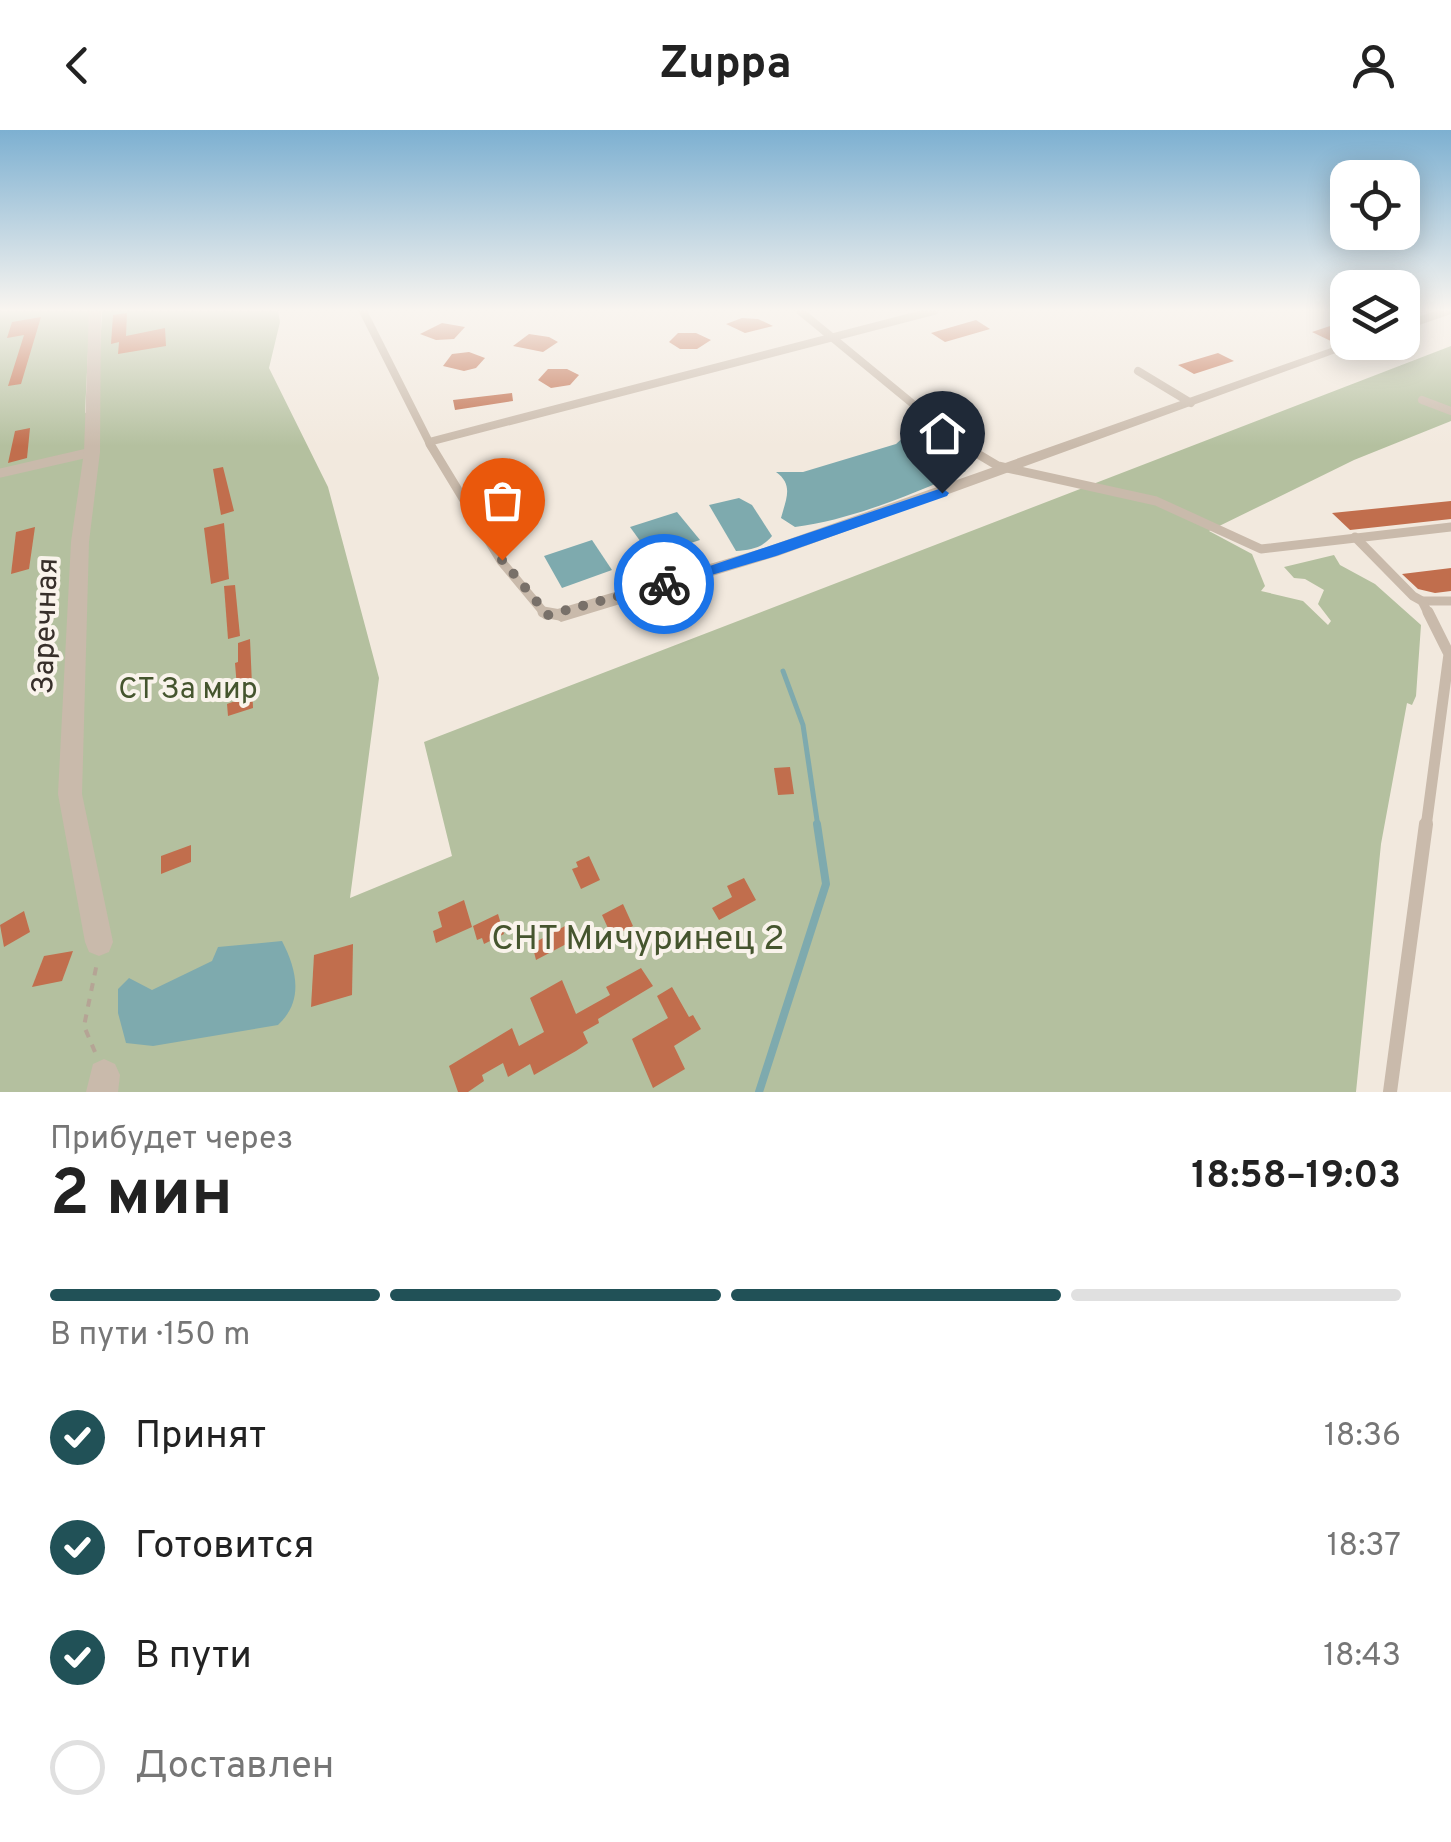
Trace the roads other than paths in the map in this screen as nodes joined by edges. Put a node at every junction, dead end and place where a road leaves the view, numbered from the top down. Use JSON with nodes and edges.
{"nodes":[{"id":1,"x":93,"y":356,"type":"edge"},
{"id":2,"x":386,"y":356,"type":"edge"},
{"id":3,"x":760,"y":356,"type":"edge"},
{"id":4,"x":856,"y":356,"type":"edge"},
{"id":5,"x":1322,"y":356,"type":"edge"},
{"id":6,"x":1138,"y":371,"type":"dead end"},
{"id":7,"x":1422,"y":400,"type":"dead end"},
{"id":8,"x":1191,"y":404,"type":"junction"},
{"id":9,"x":1451,"y":411,"type":"edge"},
{"id":10,"x":429,"y":442,"type":"junction"},
{"id":11,"x":92,"y":452,"type":"junction"},
{"id":12,"x":1010,"y":469,"type":"junction"},
{"id":13,"x":0,"y":473,"type":"edge"},
{"id":14,"x":1451,"y":527,"type":"edge"},
{"id":15,"x":1355,"y":537,"type":"junction"},
{"id":16,"x":1422,"y":601,"type":"junction"},
{"id":17,"x":1451,"y":601,"type":"edge"},
{"id":18,"x":561,"y":615,"type":"joint"},
{"id":19,"x":99,"y":942,"type":"road end"},
{"id":20,"x":1390,"y":1092,"type":"edge"}],
"edges":[{"from":1,"to":11,"type":"street","name":"Заречная"},
{"from":2,"to":10,"type":"lane"},
{"from":3,"to":10,"type":"lane"},
{"from":4,"to":12,"type":"lane"},
{"from":5,"to":8,"type":"street"},
{"from":6,"to":8,"type":"lane"},
{"from":7,"to":9,"type":"lane"},
{"from":8,"to":12,"type":"street"},
{"from":10,"to":18,"type":"lane"},
{"from":11,"to":13,"type":"lane"},
{"from":11,"to":19,"type":"street","name":"Заречная"},
{"from":12,"to":15,"type":"lane"},
{"from":12,"to":18,"type":"street"},
{"from":14,"to":15,"type":"lane"},
{"from":15,"to":16,"type":"lane"},
{"from":16,"to":17,"type":"lane"},
{"from":16,"to":20,"type":"lane"}]}
